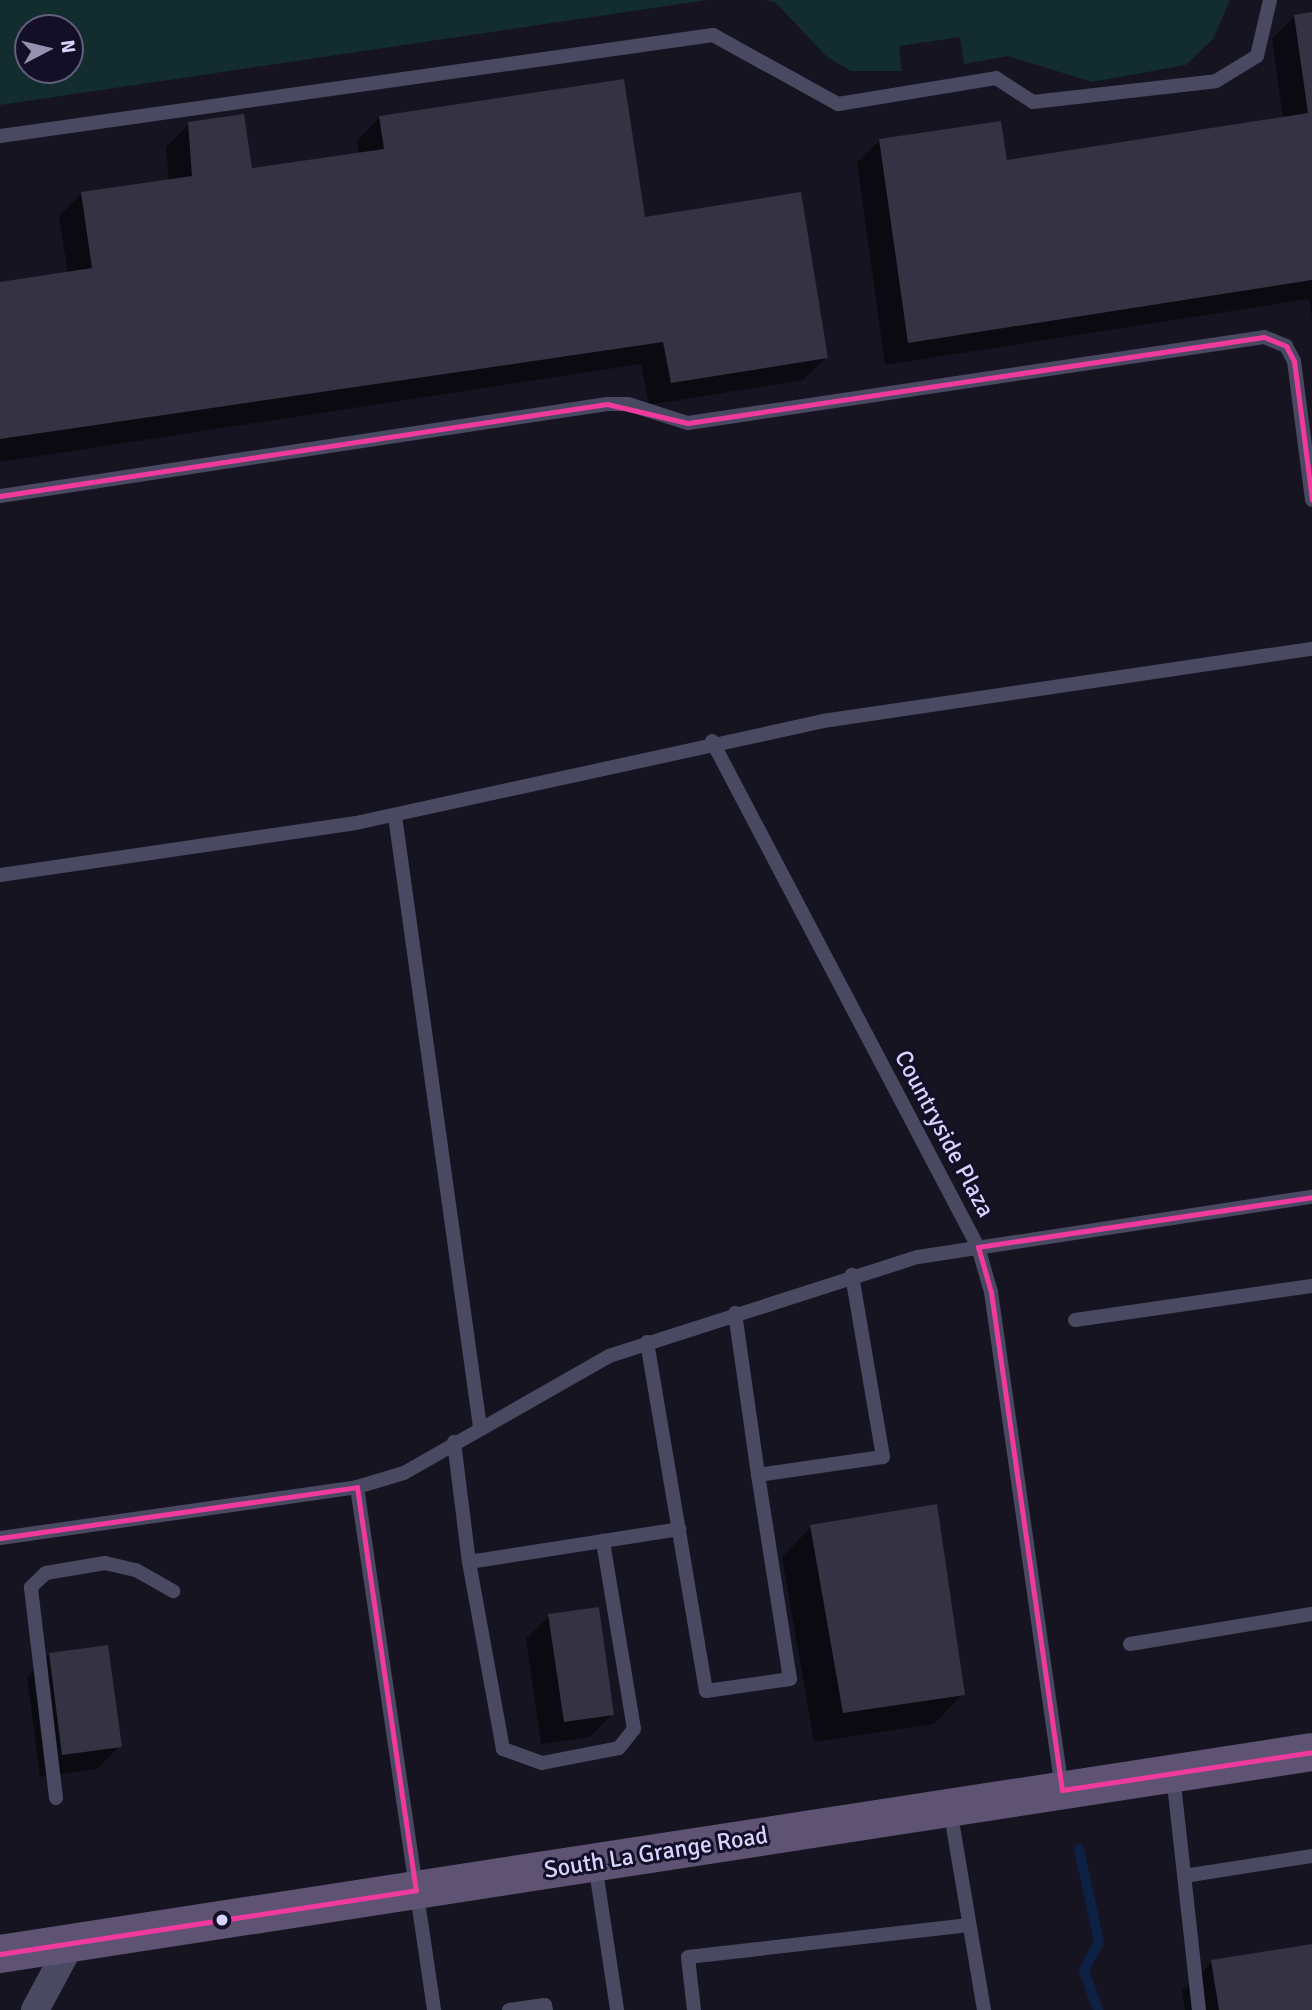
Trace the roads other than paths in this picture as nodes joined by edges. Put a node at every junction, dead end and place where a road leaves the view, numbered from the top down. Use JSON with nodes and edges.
{"nodes":[{"id":1,"x":1270,"y":0,"type":"edge"},
{"id":2,"x":0,"y":136,"type":"edge"},
{"id":3,"x":0,"y":496,"type":"edge"},
{"id":4,"x":1312,"y":500,"type":"edge"},
{"id":5,"x":1312,"y":649,"type":"edge"},
{"id":6,"x":712,"y":741,"type":"junction"},
{"id":7,"x":395,"y":816,"type":"junction"},
{"id":8,"x":0,"y":875,"type":"edge"},
{"id":9,"x":1312,"y":1197,"type":"edge"},
{"id":10,"x":978,"y":1247,"type":"junction"},
{"id":11,"x":852,"y":1275,"type":"junction"},
{"id":12,"x":1312,"y":1286,"type":"edge"},
{"id":13,"x":734,"y":1313,"type":"junction"},
{"id":14,"x":1075,"y":1320,"type":"dead end"},
{"id":15,"x":647,"y":1342,"type":"junction"},
{"id":16,"x":481,"y":1427,"type":"junction"},
{"id":17,"x":454,"y":1443,"type":"junction"},
{"id":18,"x":758,"y":1475,"type":"junction"},
{"id":19,"x":357,"y":1487,"type":"junction"},
{"id":20,"x":679,"y":1529,"type":"junction"},
{"id":21,"x":0,"y":1538,"type":"edge"},
{"id":22,"x":603,"y":1541,"type":"junction"},
{"id":23,"x":470,"y":1562,"type":"junction"},
{"id":24,"x":173,"y":1591,"type":"dead end"},
{"id":25,"x":1312,"y":1614,"type":"edge"},
{"id":26,"x":1130,"y":1644,"type":"dead end"},
{"id":27,"x":1312,"y":1752,"type":"edge"},
{"id":28,"x":1172,"y":1773,"type":"junction"},
{"id":29,"x":1062,"y":1790,"type":"junction"},
{"id":30,"x":56,"y":1798,"type":"dead end"},
{"id":31,"x":949,"y":1808,"type":"junction"},
{"id":32,"x":1312,"y":1856,"type":"edge"},
{"id":33,"x":595,"y":1863,"type":"junction"},
{"id":34,"x":1184,"y":1875,"type":"junction"},
{"id":35,"x":416,"y":1890,"type":"junction"},
{"id":36,"x":969,"y":1925,"type":"junction"},
{"id":37,"x":71,"y":1943,"type":"junction"},
{"id":38,"x":0,"y":1954,"type":"edge"},
{"id":39,"x":34,"y":2010,"type":"edge"},
{"id":40,"x":434,"y":2010,"type":"edge"},
{"id":41,"x":509,"y":2010,"type":"edge"},
{"id":42,"x":546,"y":2010,"type":"edge"},
{"id":43,"x":617,"y":2010,"type":"edge"},
{"id":44,"x":694,"y":2010,"type":"edge"},
{"id":45,"x":984,"y":2010,"type":"edge"},
{"id":46,"x":1199,"y":2010,"type":"edge"}],
"edges":[{"from":1,"to":2,"type":"lane"},
{"from":3,"to":4,"type":"lane"},
{"from":5,"to":6,"type":"lane"},
{"from":6,"to":7,"type":"lane"},
{"from":6,"to":10,"type":"lane","name":"Countryside Plaza"},
{"from":7,"to":8,"type":"lane"},
{"from":7,"to":16,"type":"lane"},
{"from":9,"to":10,"type":"lane"},
{"from":10,"to":11,"type":"lane"},
{"from":10,"to":29,"type":"lane","name":"Countryside Plaza"},
{"from":11,"to":13,"type":"lane"},
{"from":11,"to":18,"type":"lane"},
{"from":12,"to":14,"type":"lane"},
{"from":13,"to":15,"type":"lane"},
{"from":13,"to":18,"type":"lane"},
{"from":15,"to":16,"type":"lane"},
{"from":15,"to":20,"type":"lane"},
{"from":16,"to":17,"type":"lane"},
{"from":17,"to":19,"type":"lane"},
{"from":17,"to":23,"type":"lane"},
{"from":18,"to":20,"type":"lane"},
{"from":19,"to":21,"type":"lane"},
{"from":19,"to":35,"type":"lane"},
{"from":20,"to":22,"type":"lane"},
{"from":22,"to":23,"type":"lane"},
{"from":22,"to":23,"type":"lane"},
{"from":24,"to":30,"type":"lane"},
{"from":25,"to":26,"type":"lane"},
{"from":27,"to":28,"type":"main road","name":"South La Grange Road"},
{"from":28,"to":29,"type":"main road","name":"South La Grange Road"},
{"from":28,"to":34,"type":"lane"},
{"from":29,"to":31,"type":"main road","name":"South La Grange Road"},
{"from":31,"to":33,"type":"main road","name":"South La Grange Road"},
{"from":31,"to":36,"type":"lane"},
{"from":32,"to":34,"type":"lane"},
{"from":33,"to":35,"type":"main road","name":"South La Grange Road"},
{"from":33,"to":43,"type":"lane"},
{"from":34,"to":46,"type":"lane"},
{"from":35,"to":37,"type":"main road","name":"South La Grange Road"},
{"from":35,"to":40,"type":"lane"},
{"from":36,"to":44,"type":"lane"},
{"from":36,"to":45,"type":"lane"},
{"from":37,"to":38,"type":"main road","name":"South La Grange Road"},
{"from":37,"to":39,"type":"street"},
{"from":41,"to":42,"type":"lane"}]}
